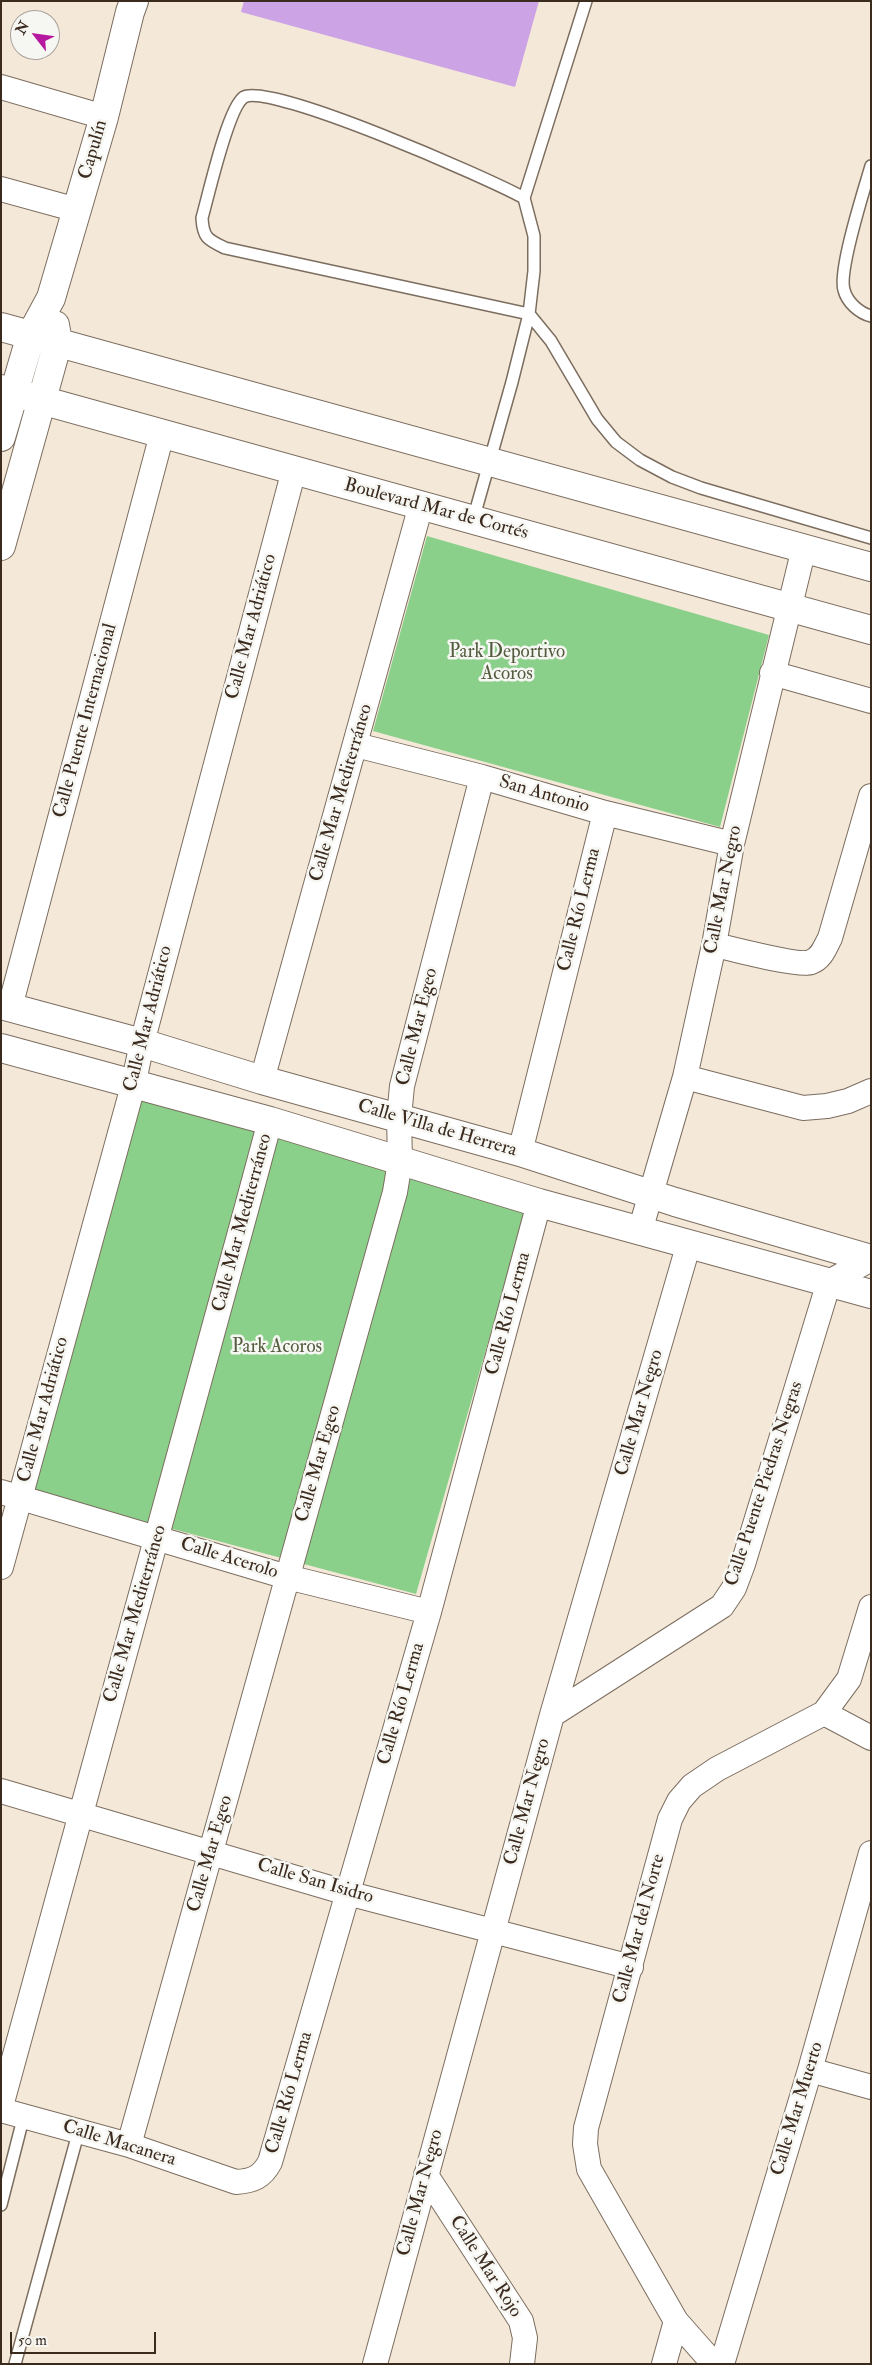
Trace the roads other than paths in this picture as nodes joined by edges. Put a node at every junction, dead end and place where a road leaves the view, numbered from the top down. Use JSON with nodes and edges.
{"nodes":[{"id":1,"x":134,"y":1,"type":"edge"},
{"id":2,"x":586,"y":1,"type":"edge"},
{"id":3,"x":1,"y":88,"type":"edge"},
{"id":4,"x":104,"y":116,"type":"junction"},
{"id":5,"x":871,"y":166,"type":"edge"},
{"id":6,"x":1,"y":189,"type":"edge"},
{"id":7,"x":524,"y":198,"type":"junction"},
{"id":8,"x":77,"y":210,"type":"junction"},
{"id":9,"x":51,"y":298,"type":"junction"},
{"id":10,"x":528,"y":314,"type":"junction"},
{"id":11,"x":871,"y":316,"type":"edge"},
{"id":12,"x":1,"y":327,"type":"edge"},
{"id":13,"x":31,"y":335,"type":"junction"},
{"id":14,"x":58,"y":342,"type":"junction"},
{"id":15,"x":8,"y":391,"type":"edge"},
{"id":16,"x":43,"y":401,"type":"junction"},
{"id":17,"x":162,"y":434,"type":"junction"},
{"id":18,"x":1,"y":437,"type":"edge"},
{"id":19,"x":490,"y":462,"type":"junction"},
{"id":20,"x":294,"y":470,"type":"junction"},
{"id":21,"x":420,"y":505,"type":"junction"},
{"id":22,"x":474,"y":520,"type":"junction"},
{"id":23,"x":871,"y":538,"type":"edge"},
{"id":24,"x":1,"y":546,"type":"edge"},
{"id":25,"x":804,"y":548,"type":"junction"},
{"id":26,"x":871,"y":567,"type":"edge"},
{"id":27,"x":788,"y":607,"type":"junction"},
{"id":28,"x":871,"y":630,"type":"edge"},
{"id":29,"x":772,"y":673,"type":"junction"},
{"id":30,"x":871,"y":702,"type":"edge"},
{"id":31,"x":356,"y":744,"type":"junction"},
{"id":32,"x":482,"y":777,"type":"junction"},
{"id":33,"x":871,"y":796,"type":"edge"},
{"id":34,"x":604,"y":813,"type":"junction"},
{"id":35,"x":732,"y":844,"type":"junction"},
{"id":36,"x":714,"y":944,"type":"junction"},
{"id":37,"x":6,"y":1006,"type":"edge"},
{"id":38,"x":142,"y":1043,"type":"junction"},
{"id":39,"x":1,"y":1049,"type":"edge"},
{"id":40,"x":685,"y":1077,"type":"junction"},
{"id":41,"x":262,"y":1080,"type":"junction"},
{"id":42,"x":133,"y":1086,"type":"junction"},
{"id":43,"x":871,"y":1091,"type":"edge"},
{"id":44,"x":399,"y":1117,"type":"junction"},
{"id":45,"x":270,"y":1121,"type":"junction"},
{"id":46,"x":520,"y":1152,"type":"junction"},
{"id":47,"x":400,"y":1162,"type":"junction"},
{"id":48,"x":650,"y":1194,"type":"junction"},
{"id":49,"x":539,"y":1203,"type":"junction"},
{"id":50,"x":640,"y":1231,"type":"junction"},
{"id":51,"x":689,"y":1243,"type":"junction"},
{"id":52,"x":870,"y":1259,"type":"edge"},
{"id":53,"x":829,"y":1282,"type":"junction"},
{"id":54,"x":871,"y":1294,"type":"edge"},
{"id":55,"x":11,"y":1494,"type":"edge"},
{"id":56,"x":158,"y":1538,"type":"junction"},
{"id":57,"x":1,"y":1567,"type":"edge"},
{"id":58,"x":287,"y":1576,"type":"junction"},
{"id":59,"x":871,"y":1607,"type":"edge"},
{"id":60,"x":428,"y":1612,"type":"junction"},
{"id":61,"x":824,"y":1713,"type":"junction"},
{"id":62,"x":552,"y":1715,"type":"junction"},
{"id":63,"x":866,"y":1729,"type":"edge"},
{"id":64,"x":1,"y":1790,"type":"edge"},
{"id":65,"x":80,"y":1813,"type":"junction"},
{"id":66,"x":212,"y":1852,"type":"junction"},
{"id":67,"x":871,"y":1853,"type":"edge"},
{"id":68,"x":347,"y":1893,"type":"junction"},
{"id":69,"x":492,"y":1932,"type":"junction"},
{"id":70,"x":631,"y":1967,"type":"junction"},
{"id":71,"x":810,"y":2070,"type":"junction"},
{"id":72,"x":871,"y":2087,"type":"edge"},
{"id":73,"x":9,"y":2110,"type":"edge"},
{"id":74,"x":79,"y":2130,"type":"junction"},
{"id":75,"x":129,"y":2145,"type":"junction"},
{"id":76,"x":426,"y":2175,"type":"junction"},
{"id":77,"x":236,"y":2182,"type":"joint"},
{"id":78,"x":1,"y":2205,"type":"edge"},
{"id":79,"x":676,"y":2321,"type":"junction"},
{"id":80,"x":15,"y":2364,"type":"edge"},
{"id":81,"x":375,"y":2364,"type":"edge"},
{"id":82,"x":522,"y":2364,"type":"edge"},
{"id":83,"x":664,"y":2364,"type":"edge"},
{"id":84,"x":714,"y":2364,"type":"edge"},
{"id":85,"x":722,"y":2364,"type":"edge"}],
"edges":[{"from":1,"to":4,"type":"street","name":"Capulín"},
{"from":2,"to":7,"type":"lane"},
{"from":3,"to":4,"type":"street"},
{"from":4,"to":8,"type":"street","name":"Capulín"},
{"from":5,"to":11,"type":"lane"},
{"from":6,"to":8,"type":"street"},
{"from":7,"to":10,"type":"lane"},
{"from":7,"to":10,"type":"lane"},
{"from":8,"to":9,"type":"street","name":"Capulín"},
{"from":9,"to":13,"type":"street","name":"Capulín"},
{"from":9,"to":14,"type":"street","name":"Capulín"},
{"from":10,"to":19,"type":"lane"},
{"from":10,"to":23,"type":"lane"},
{"from":12,"to":13,"type":"street"},
{"from":13,"to":14,"type":"street"},
{"from":13,"to":15,"type":"street","name":"Capulín"},
{"from":14,"to":16,"type":"street","name":"Capulín"},
{"from":14,"to":19,"type":"street"},
{"from":15,"to":16,"type":"street","name":"Boulevard Mar de Cortés"},
{"from":15,"to":18,"type":"street","name":"Capulín"},
{"from":16,"to":17,"type":"street","name":"Boulevard Mar de Cortés"},
{"from":16,"to":24,"type":"street","name":"Capulín"},
{"from":17,"to":20,"type":"street","name":"Boulevard Mar de Cortés"},
{"from":17,"to":37,"type":"street","name":"Calle Puente Internacional"},
{"from":19,"to":22,"type":"lane"},
{"from":19,"to":25,"type":"street"},
{"from":20,"to":21,"type":"street","name":"Boulevard Mar de Cortés"},
{"from":20,"to":38,"type":"street","name":"Calle Mar Adriático"},
{"from":21,"to":22,"type":"street","name":"Boulevard Mar de Cortés"},
{"from":21,"to":31,"type":"street","name":"Calle Mar Mediterráneo"},
{"from":22,"to":27,"type":"street","name":"Boulevard Mar de Cortés"},
{"from":25,"to":26,"type":"street"},
{"from":25,"to":27,"type":"street","name":"Calle Mar Negro"},
{"from":27,"to":28,"type":"street","name":"Boulevard Mar de Cortés"},
{"from":27,"to":29,"type":"street","name":"Calle Mar Negro"},
{"from":29,"to":30,"type":"street"},
{"from":29,"to":35,"type":"street","name":"Calle Mar Negro"},
{"from":31,"to":32,"type":"street","name":"San Antonio"},
{"from":31,"to":41,"type":"street","name":"Calle Mar Mediterráneo"},
{"from":32,"to":34,"type":"street","name":"San Antonio"},
{"from":32,"to":44,"type":"street","name":"Calle Mar Egeo"},
{"from":33,"to":36,"type":"street"},
{"from":34,"to":35,"type":"street","name":"San Antonio"},
{"from":34,"to":46,"type":"street","name":"Calle Río Lerma"},
{"from":35,"to":36,"type":"street","name":"Calle Mar Negro"},
{"from":36,"to":40,"type":"street","name":"Calle Mar Negro"},
{"from":37,"to":38,"type":"street","name":"Calle Villa de Herrera"},
{"from":38,"to":41,"type":"street","name":"Calle Villa de Herrera"},
{"from":38,"to":42,"type":"street","name":"Calle Mar Adriático"},
{"from":39,"to":42,"type":"street"},
{"from":40,"to":43,"type":"street"},
{"from":40,"to":48,"type":"street","name":"Calle Mar Negro"},
{"from":41,"to":44,"type":"street","name":"Calle Villa de Herrera"},
{"from":42,"to":45,"type":"street"},
{"from":42,"to":55,"type":"street","name":"Calle Mar Adriático"},
{"from":44,"to":46,"type":"street","name":"Calle Villa de Herrera"},
{"from":44,"to":47,"type":"street","name":"Calle Mar Egeo"},
{"from":45,"to":47,"type":"street"},
{"from":45,"to":56,"type":"street","name":"Calle Mar Mediterráneo"},
{"from":46,"to":48,"type":"street","name":"Calle Villa de Herrera"},
{"from":47,"to":49,"type":"street"},
{"from":47,"to":58,"type":"street","name":"Calle Mar Egeo"},
{"from":48,"to":50,"type":"street","name":"Calle Mar Negro"},
{"from":48,"to":52,"type":"street","name":"Calle Villa de Herrera"},
{"from":49,"to":50,"type":"street"},
{"from":49,"to":60,"type":"street","name":"Calle Río Lerma"},
{"from":50,"to":51,"type":"street"},
{"from":51,"to":53,"type":"street"},
{"from":51,"to":62,"type":"street","name":"Calle Mar Negro"},
{"from":52,"to":53,"type":"street"},
{"from":53,"to":54,"type":"street"},
{"from":53,"to":62,"type":"street","name":"Calle Puente Piedras Negras"},
{"from":55,"to":56,"type":"street","name":"Calle Acerolo"},
{"from":55,"to":57,"type":"street","name":"Calle Mar Adriático"},
{"from":56,"to":58,"type":"street","name":"Calle Acerolo"},
{"from":56,"to":65,"type":"street","name":"Calle Mar Mediterráneo"},
{"from":58,"to":60,"type":"street","name":"Calle Acerolo"},
{"from":58,"to":66,"type":"street","name":"Calle Mar Egeo"},
{"from":59,"to":61,"type":"street","name":"Calle Mar del Norte"},
{"from":60,"to":68,"type":"street","name":"Calle Río Lerma"},
{"from":61,"to":63,"type":"street"},
{"from":61,"to":70,"type":"street","name":"Calle Mar del Norte"},
{"from":62,"to":69,"type":"street","name":"Calle Mar Negro"},
{"from":64,"to":65,"type":"street","name":"Calle San Isidro"},
{"from":65,"to":66,"type":"street","name":"Calle San Isidro"},
{"from":65,"to":73,"type":"street","name":"Calle Mar Mediterráneo"},
{"from":66,"to":68,"type":"street","name":"Calle San Isidro"},
{"from":66,"to":75,"type":"street","name":"Calle Mar Egeo"},
{"from":67,"to":71,"type":"street","name":"Calle Mar Muerto"},
{"from":68,"to":69,"type":"street","name":"Calle San Isidro"},
{"from":68,"to":77,"type":"street","name":"Calle Río Lerma"},
{"from":69,"to":70,"type":"street","name":"Calle San Isidro"},
{"from":69,"to":76,"type":"street","name":"Calle Mar Negro"},
{"from":70,"to":79,"type":"street","name":"Calle Mar del Norte"},
{"from":71,"to":72,"type":"street"},
{"from":71,"to":85,"type":"street","name":"Calle Mar Muerto"},
{"from":73,"to":74,"type":"street","name":"Calle Macanera"},
{"from":73,"to":78,"type":"lane"},
{"from":74,"to":75,"type":"street","name":"Calle Macanera"},
{"from":74,"to":80,"type":"lane"},
{"from":75,"to":77,"type":"street","name":"Calle Macanera"},
{"from":76,"to":81,"type":"street","name":"Calle Mar Negro"},
{"from":76,"to":82,"type":"street","name":"Calle Mar Rojo"},
{"from":79,"to":83,"type":"street"},
{"from":79,"to":84,"type":"street","name":"Calle Mar del Norte"}]}
